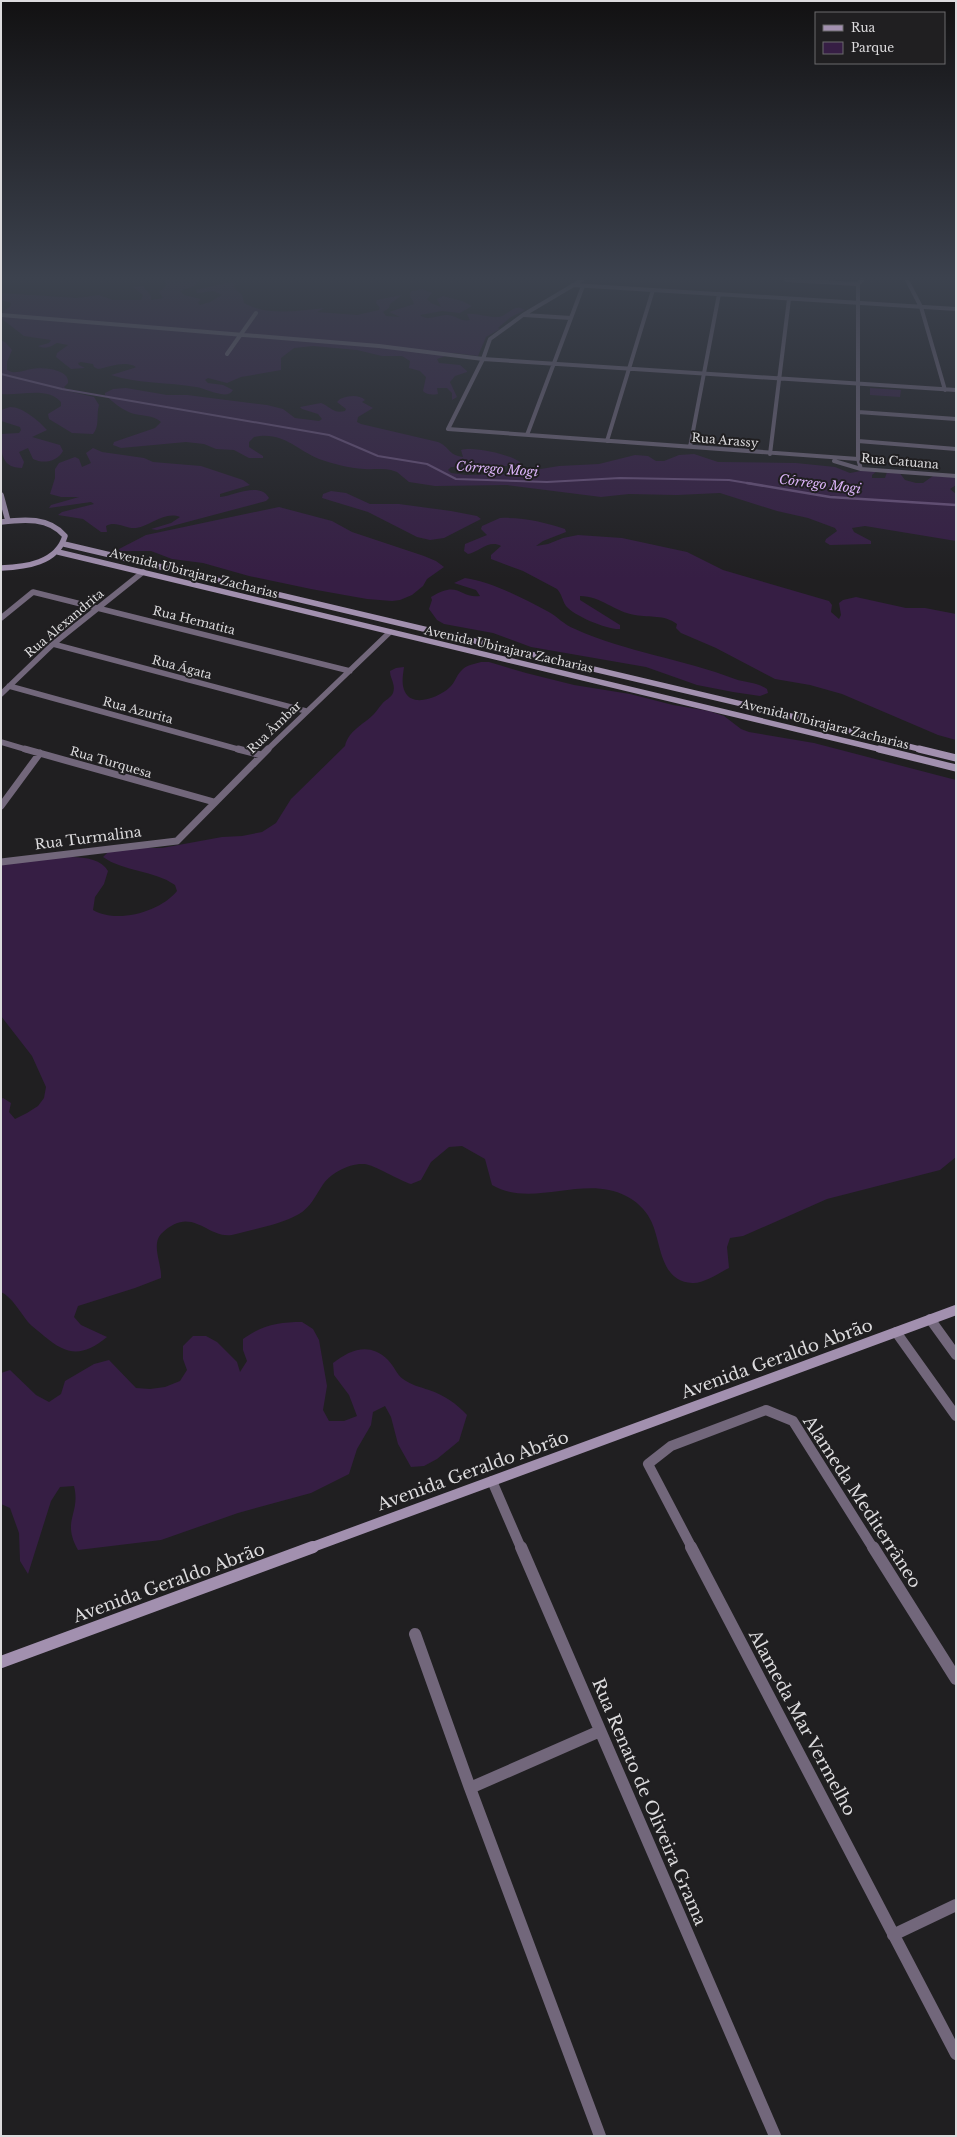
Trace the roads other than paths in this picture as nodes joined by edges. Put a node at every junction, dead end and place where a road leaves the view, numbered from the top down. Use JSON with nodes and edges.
{"nodes":[{"id":1,"x":779,"y":379,"type":"edge"},
{"id":2,"x":472,"y":380,"type":"edge"},
{"id":3,"x":547,"y":380,"type":"edge"},
{"id":4,"x":626,"y":380,"type":"edge"},
{"id":5,"x":702,"y":380,"type":"edge"},
{"id":6,"x":790,"y":380,"type":"edge"},
{"id":7,"x":858,"y":380,"type":"edge"},
{"id":8,"x":943,"y":380,"type":"edge"},
{"id":9,"x":858,"y":384,"type":"junction"},
{"id":10,"x":946,"y":390,"type":"junction"},
{"id":11,"x":956,"y":390,"type":"edge"},
{"id":12,"x":858,"y":412,"type":"junction"},
{"id":13,"x":956,"y":419,"type":"edge"},
{"id":14,"x":527,"y":435,"type":"junction"},
{"id":15,"x":607,"y":441,"type":"junction"},
{"id":16,"x":858,"y":441,"type":"junction"},
{"id":17,"x":690,"y":447,"type":"junction"},
{"id":18,"x":956,"y":449,"type":"edge"},
{"id":19,"x":770,"y":454,"type":"junction"},
{"id":20,"x":820,"y":457,"type":"junction"},
{"id":21,"x":858,"y":459,"type":"junction"},
{"id":22,"x":860,"y":469,"type":"junction"},
{"id":23,"x":956,"y":476,"type":"edge"},
{"id":24,"x":1,"y":495,"type":"edge"},
{"id":25,"x":8,"y":521,"type":"junction"},
{"id":26,"x":1,"y":522,"type":"edge"},
{"id":27,"x":64,"y":544,"type":"junction"},
{"id":28,"x":58,"y":552,"type":"junction"},
{"id":29,"x":1,"y":568,"type":"edge"},
{"id":30,"x":144,"y":572,"type":"junction"},
{"id":31,"x":99,"y":607,"type":"junction"},
{"id":32,"x":1,"y":618,"type":"edge"},
{"id":33,"x":390,"y":632,"type":"junction"},
{"id":34,"x":53,"y":644,"type":"junction"},
{"id":35,"x":350,"y":671,"type":"junction"},
{"id":36,"x":9,"y":686,"type":"junction"},
{"id":37,"x":1,"y":694,"type":"edge"},
{"id":38,"x":306,"y":712,"type":"junction"},
{"id":39,"x":1,"y":742,"type":"edge"},
{"id":40,"x":40,"y":753,"type":"junction"},
{"id":41,"x":261,"y":755,"type":"junction"},
{"id":42,"x":956,"y":758,"type":"edge"},
{"id":43,"x":956,"y":768,"type":"edge"},
{"id":44,"x":214,"y":802,"type":"junction"},
{"id":45,"x":1,"y":806,"type":"edge"},
{"id":46,"x":177,"y":841,"type":"joint"},
{"id":47,"x":1,"y":862,"type":"edge"},
{"id":48,"x":956,"y":1310,"type":"edge"},
{"id":49,"x":930,"y":1320,"type":"junction"},
{"id":50,"x":896,"y":1332,"type":"junction"},
{"id":51,"x":956,"y":1355,"type":"edge"},
{"id":52,"x":954,"y":1410,"type":"edge"},
{"id":53,"x":704,"y":1433,"type":"joint"},
{"id":54,"x":492,"y":1481,"type":"junction"},
{"id":55,"x":416,"y":1634,"type":"dead end"},
{"id":56,"x":1,"y":1662,"type":"edge"},
{"id":57,"x":956,"y":1679,"type":"edge"},
{"id":58,"x":600,"y":1731,"type":"junction"},
{"id":59,"x":470,"y":1788,"type":"junction"},
{"id":60,"x":956,"y":1905,"type":"edge"},
{"id":61,"x":894,"y":1935,"type":"junction"},
{"id":62,"x":956,"y":2054,"type":"edge"},
{"id":63,"x":600,"y":2136,"type":"edge"},
{"id":64,"x":775,"y":2136,"type":"edge"}],
"edges":[{"from":1,"to":19,"type":"street"},
{"from":2,"to":14,"type":"street","name":"Rua Arassy"},
{"from":3,"to":14,"type":"street"},
{"from":4,"to":15,"type":"street"},
{"from":5,"to":17,"type":"street"},
{"from":6,"to":9,"type":"street"},
{"from":7,"to":9,"type":"street"},
{"from":8,"to":10,"type":"street"},
{"from":9,"to":10,"type":"street"},
{"from":9,"to":12,"type":"street"},
{"from":10,"to":11,"type":"street"},
{"from":12,"to":13,"type":"street"},
{"from":12,"to":16,"type":"street"},
{"from":14,"to":15,"type":"street","name":"Rua Arassy"},
{"from":15,"to":17,"type":"street","name":"Rua Arassy"},
{"from":16,"to":18,"type":"street"},
{"from":16,"to":21,"type":"street"},
{"from":17,"to":19,"type":"street","name":"Rua Arassy"},
{"from":19,"to":20,"type":"street","name":"Rua Arassy"},
{"from":20,"to":21,"type":"street","name":"Rua Arassy"},
{"from":20,"to":22,"type":"street","name":"Rua Catuana"},
{"from":21,"to":22,"type":"street"},
{"from":22,"to":23,"type":"street","name":"Rua Catuana"},
{"from":24,"to":25,"type":"main road"},
{"from":25,"to":26,"type":"main road"},
{"from":25,"to":27,"type":"main road"},
{"from":27,"to":28,"type":"main road"},
{"from":27,"to":42,"type":"main road","name":"Avenida Ubirajara Zacharias"},
{"from":28,"to":29,"type":"main road"},
{"from":28,"to":30,"type":"main road","name":"Avenida Ubirajara Zacharias"},
{"from":30,"to":31,"type":"street","name":"Rua Alexandrita"},
{"from":30,"to":33,"type":"main road","name":"Avenida Ubirajara Zacharias"},
{"from":31,"to":32,"type":"street","name":"Rua Hematita"},
{"from":31,"to":34,"type":"street","name":"Rua Alexandrita"},
{"from":31,"to":35,"type":"street","name":"Rua Hematita"},
{"from":33,"to":35,"type":"street","name":"Rua Âmbar"},
{"from":33,"to":43,"type":"main road","name":"Avenida Ubirajara Zacharias"},
{"from":34,"to":36,"type":"street","name":"Rua Alexandrita"},
{"from":34,"to":38,"type":"street","name":"Rua Ágata"},
{"from":35,"to":38,"type":"street","name":"Rua Âmbar"},
{"from":36,"to":37,"type":"street","name":"Rua Alexandrita"},
{"from":36,"to":41,"type":"street","name":"Rua Azurita"},
{"from":38,"to":41,"type":"street","name":"Rua Âmbar"},
{"from":39,"to":40,"type":"street","name":"Rua Turquesa"},
{"from":40,"to":44,"type":"street","name":"Rua Turquesa"},
{"from":40,"to":45,"type":"street"},
{"from":41,"to":44,"type":"street","name":"Rua Âmbar"},
{"from":44,"to":46,"type":"street","name":"Rua Âmbar"},
{"from":46,"to":47,"type":"street","name":"Rua Turmalina"},
{"from":48,"to":49,"type":"main road","name":"Avenida Geraldo Abrão"},
{"from":49,"to":50,"type":"main road","name":"Avenida Geraldo Abrão"},
{"from":49,"to":51,"type":"street"},
{"from":50,"to":52,"type":"street"},
{"from":50,"to":54,"type":"main road","name":"Avenida Geraldo Abrão"},
{"from":53,"to":57,"type":"street","name":"Alameda Mediterrâneo"},
{"from":53,"to":61,"type":"street","name":"Alameda Mar Vermelho"},
{"from":54,"to":56,"type":"main road","name":"Avenida Geraldo Abrão"},
{"from":54,"to":58,"type":"street","name":"Rua Renato de Oliveira Grama"},
{"from":55,"to":59,"type":"street"},
{"from":58,"to":59,"type":"street"},
{"from":58,"to":64,"type":"street","name":"Rua Renato de Oliveira Grama"},
{"from":59,"to":63,"type":"street"},
{"from":60,"to":61,"type":"street"},
{"from":61,"to":62,"type":"street","name":"Alameda Mar Vermelho"}]}
